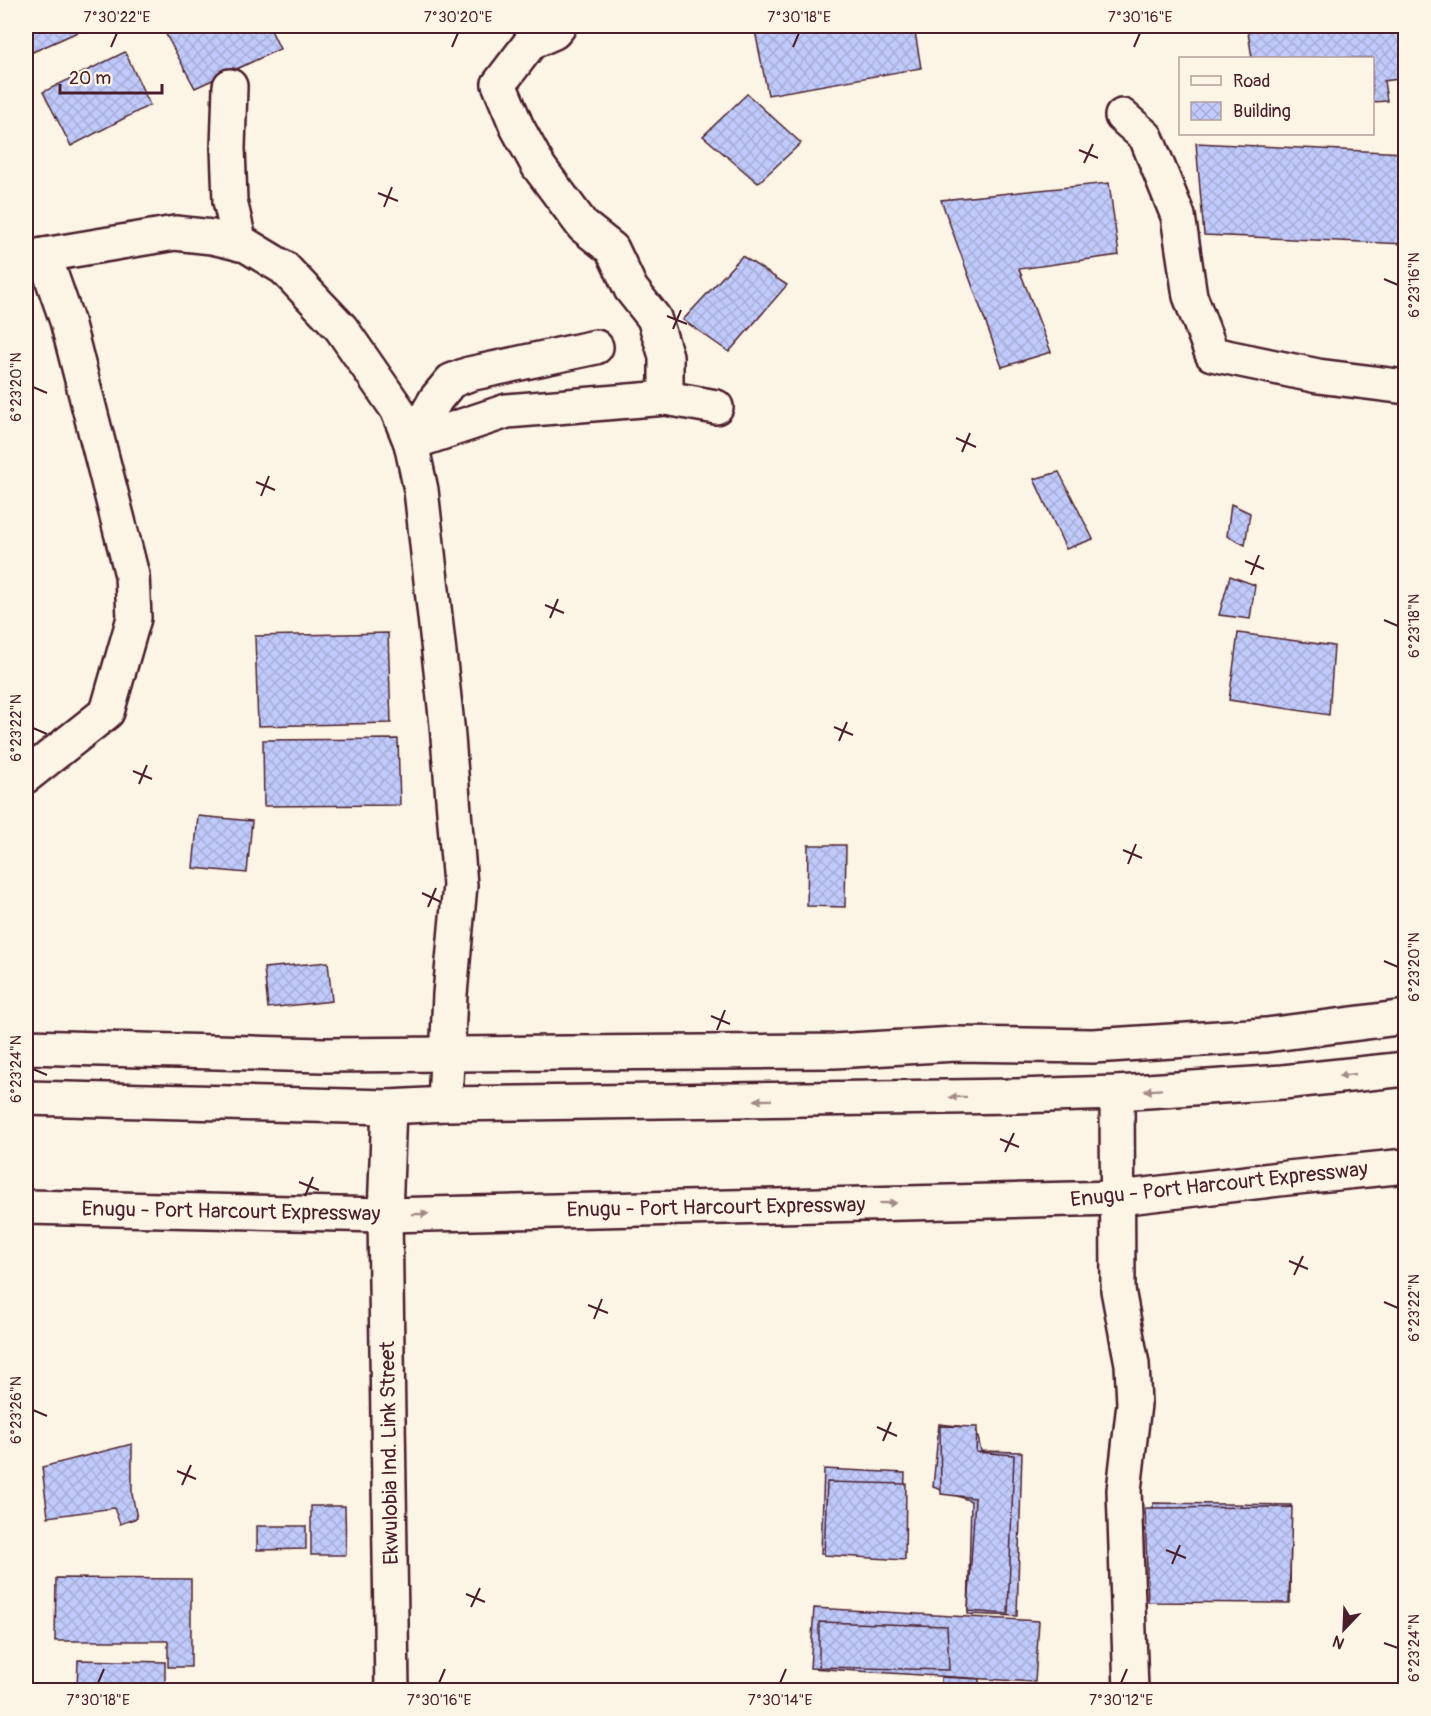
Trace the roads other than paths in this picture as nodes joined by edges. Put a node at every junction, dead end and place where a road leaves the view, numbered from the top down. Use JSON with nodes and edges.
{"nodes":[{"id":1,"x":559,"y":26,"type":"edge"},
{"id":2,"x":230,"y":86,"type":"dead end"},
{"id":3,"x":1122,"y":116,"type":"dead end"},
{"id":4,"x":240,"y":244,"type":"junction"},
{"id":5,"x":35,"y":257,"type":"edge"},
{"id":6,"x":596,"y":347,"type":"dead end"},
{"id":7,"x":1406,"y":387,"type":"edge"},
{"id":8,"x":666,"y":398,"type":"junction"},
{"id":9,"x":716,"y":407,"type":"dead end"},
{"id":10,"x":411,"y":443,"type":"junction"},
{"id":11,"x":26,"y":776,"type":"edge"},
{"id":12,"x":1406,"y":1017,"type":"edge"},
{"id":13,"x":26,"y":1047,"type":"edge"},
{"id":14,"x":447,"y":1053,"type":"junction"},
{"id":15,"x":1406,"y":1069,"type":"edge"},
{"id":16,"x":1117,"y":1092,"type":"junction"},
{"id":17,"x":26,"y":1098,"type":"edge"},
{"id":18,"x":445,"y":1104,"type":"junction"},
{"id":19,"x":389,"y":1107,"type":"junction"},
{"id":20,"x":1406,"y":1166,"type":"edge"},
{"id":21,"x":1119,"y":1198,"type":"junction"},
{"id":22,"x":26,"y":1207,"type":"edge"},
{"id":23,"x":385,"y":1215,"type":"junction"},
{"id":24,"x":392,"y":1690,"type":"edge"},
{"id":25,"x":1131,"y":1690,"type":"edge"}],
"edges":[{"from":1,"to":8,"type":"main road"},
{"from":2,"to":4,"type":"main road"},
{"from":3,"to":7,"type":"main road"},
{"from":4,"to":5,"type":"main road"},
{"from":4,"to":10,"type":"main road"},
{"from":5,"to":11,"type":"main road"},
{"from":6,"to":10,"type":"main road"},
{"from":8,"to":9,"type":"main road"},
{"from":8,"to":10,"type":"main road"},
{"from":10,"to":14,"type":"main road"},
{"from":12,"to":14,"type":"main road"},
{"from":13,"to":14,"type":"main road"},
{"from":14,"to":18,"type":"main road"},
{"from":15,"to":16,"type":"main road","one_way":true},
{"from":16,"to":18,"type":"main road","one_way":true},
{"from":16,"to":21,"type":"main road"},
{"from":17,"to":19,"type":"main road"},
{"from":18,"to":19,"type":"main road"},
{"from":19,"to":23,"type":"main road","name":"Ekwulobia Ind. Link Street"},
{"from":20,"to":21,"type":"main road","name":"Enugu - Port Harcourt Expressway"},
{"from":23,"to":21,"type":"main road","name":"Enugu - Port Harcourt Expressway","one_way":true},
{"from":21,"to":25,"type":"main road"},
{"from":22,"to":23,"type":"main road","name":"Enugu - Port Harcourt Expressway"},
{"from":23,"to":24,"type":"main road","name":"Ekwulobia Ind. Link Street"}]}
